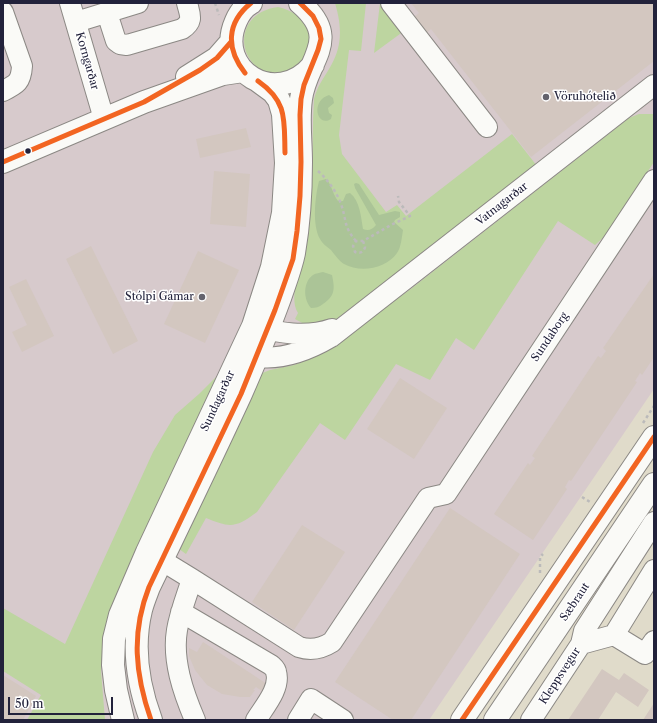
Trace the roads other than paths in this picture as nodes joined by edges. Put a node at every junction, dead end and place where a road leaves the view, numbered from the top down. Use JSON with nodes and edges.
{"nodes":[{"id":1,"x":70,"y":3,"type":"edge"},
{"id":2,"x":138,"y":3,"type":"edge"},
{"id":3,"x":187,"y":3,"type":"edge"},
{"id":4,"x":251,"y":3,"type":"edge"},
{"id":5,"x":300,"y":3,"type":"edge"},
{"id":6,"x":391,"y":3,"type":"edge"},
{"id":7,"x":3,"y":12,"type":"edge"},
{"id":8,"x":107,"y":13,"type":"junction"},
{"id":9,"x":317,"y":14,"type":"edge"},
{"id":10,"x":76,"y":22,"type":"junction"},
{"id":11,"x":231,"y":42,"type":"junction"},
{"id":12,"x":313,"y":64,"type":"junction"},
{"id":13,"x":251,"y":76,"type":"junction"},
{"id":14,"x":654,"y":86,"type":"edge"},
{"id":15,"x":3,"y":91,"type":"edge"},
{"id":16,"x":144,"y":102,"type":"junction"},
{"id":17,"x":104,"y":119,"type":"junction"},
{"id":18,"x":487,"y":127,"type":"dead end"},
{"id":19,"x":3,"y":162,"type":"edge"},
{"id":20,"x":654,"y":180,"type":"edge"},
{"id":21,"x":349,"y":323,"type":"junction"},
{"id":22,"x":260,"y":328,"type":"junction"},
{"id":23,"x":249,"y":354,"type":"junction"},
{"id":24,"x":654,"y":438,"type":"edge"},
{"id":25,"x":654,"y":484,"type":"edge"},
{"id":26,"x":654,"y":512,"type":"edge"},
{"id":27,"x":654,"y":522,"type":"edge"},
{"id":28,"x":154,"y":556,"type":"junction"},
{"id":29,"x":654,"y":570,"type":"edge"},
{"id":30,"x":591,"y":578,"type":"junction"},
{"id":31,"x":192,"y":579,"type":"junction"},
{"id":32,"x":648,"y":595,"type":"edge"},
{"id":33,"x":181,"y":612,"type":"junction"},
{"id":34,"x":614,"y":635,"type":"junction"},
{"id":35,"x":654,"y":641,"type":"edge"},
{"id":36,"x":581,"y":644,"type":"junction"},
{"id":37,"x":123,"y":720,"type":"edge"},
{"id":38,"x":151,"y":720,"type":"edge"},
{"id":39,"x":195,"y":720,"type":"edge"},
{"id":40,"x":256,"y":720,"type":"edge"},
{"id":41,"x":298,"y":720,"type":"edge"},
{"id":42,"x":343,"y":720,"type":"edge"},
{"id":43,"x":462,"y":720,"type":"edge"},
{"id":44,"x":496,"y":720,"type":"edge"},
{"id":45,"x":531,"y":720,"type":"edge"}],
"edges":[{"from":1,"to":10,"type":"street","name":"Korngarðar"},
{"from":2,"to":8,"type":"street"},
{"from":3,"to":8,"type":"street"},
{"from":4,"to":11,"type":"main road","name":"Sundagarðar"},
{"from":5,"to":9,"type":"main road","name":"Sundagarðar"},
{"from":6,"to":18,"type":"street"},
{"from":7,"to":15,"type":"street"},
{"from":8,"to":10,"type":"street"},
{"from":9,"to":12,"type":"main road","name":"Sundagarðar"},
{"from":10,"to":17,"type":"street","name":"Korngarðar"},
{"from":11,"to":13,"type":"main road","name":"Sundagarðar"},
{"from":11,"to":16,"type":"main road"},
{"from":12,"to":13,"type":"main road","name":"Sundagarðar"},
{"from":12,"to":22,"type":"main road","name":"Sundagarðar"},
{"from":13,"to":16,"type":"main road"},
{"from":13,"to":22,"type":"main road","name":"Sundagarðar"},
{"from":14,"to":21,"type":"street","name":"Vatnagarðar"},
{"from":16,"to":17,"type":"main road"},
{"from":17,"to":19,"type":"main road"},
{"from":20,"to":31,"type":"street","name":"Sundaborg"},
{"from":21,"to":22,"type":"street","name":"Vatnagarðar"},
{"from":21,"to":23,"type":"street","name":"Vatnagarðar"},
{"from":22,"to":23,"type":"main road","name":"Sundagarðar"},
{"from":23,"to":28,"type":"main road","name":"Sundagarðar"},
{"from":24,"to":43,"type":"main road"},
{"from":25,"to":30,"type":"main road","name":"Sæbraut"},
{"from":26,"to":30,"type":"street"},
{"from":27,"to":36,"type":"street"},
{"from":28,"to":31,"type":"street"},
{"from":28,"to":37,"type":"main road","name":"Sundagarðar"},
{"from":28,"to":38,"type":"main road","name":"Sundagarðar"},
{"from":29,"to":32,"type":"street"},
{"from":30,"to":44,"type":"main road","name":"Sæbraut"},
{"from":31,"to":33,"type":"street"},
{"from":32,"to":34,"type":"street"},
{"from":33,"to":39,"type":"street"},
{"from":33,"to":40,"type":"street"},
{"from":34,"to":35,"type":"street"},
{"from":34,"to":36,"type":"street","name":"Kleppsvegur"},
{"from":36,"to":45,"type":"street","name":"Kleppsvegur"},
{"from":41,"to":42,"type":"street"}]}
